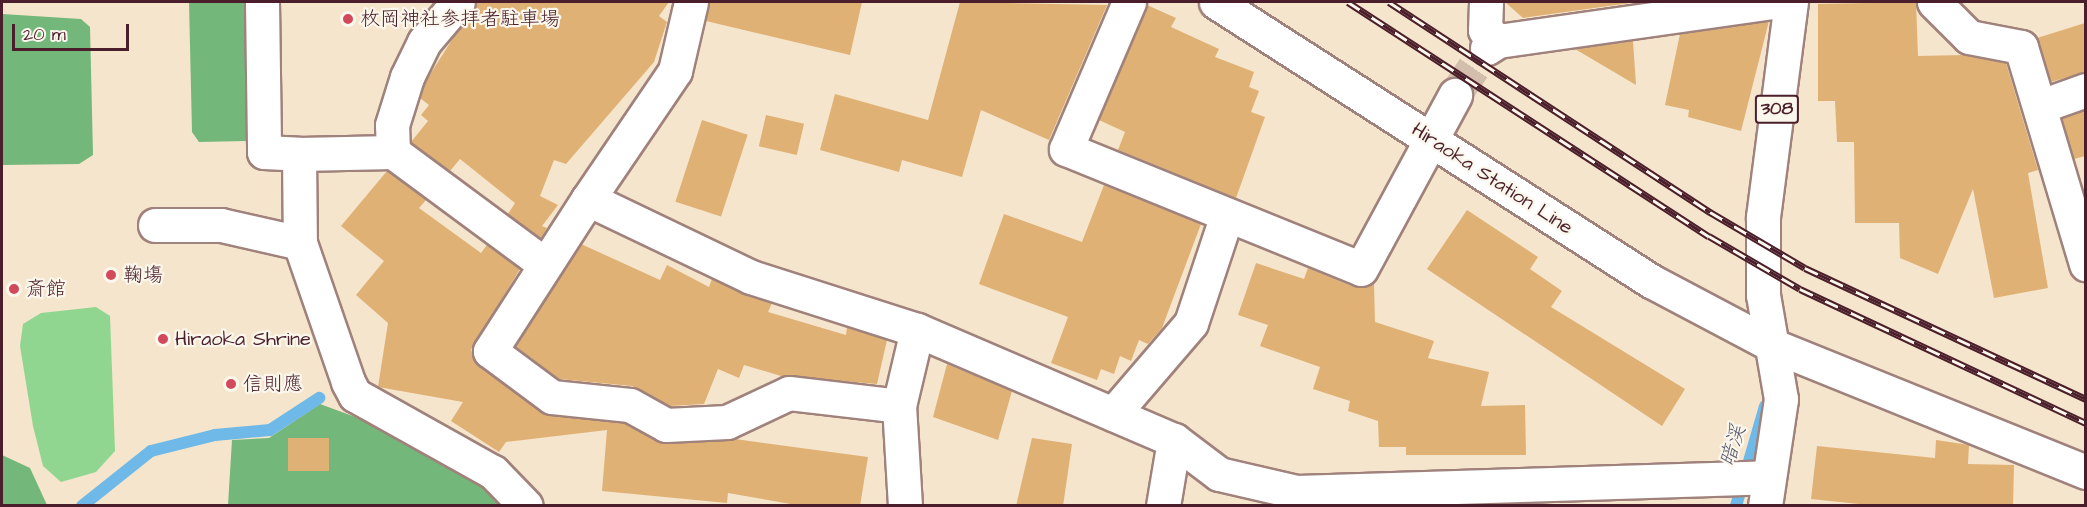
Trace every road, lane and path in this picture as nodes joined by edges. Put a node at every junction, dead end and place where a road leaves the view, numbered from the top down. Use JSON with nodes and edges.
{"nodes":[{"id":1,"x":262,"y":2,"type":"edge"},
{"id":2,"x":458,"y":2,"type":"edge"},
{"id":3,"x":692,"y":2,"type":"edge"},
{"id":4,"x":1129,"y":2,"type":"edge"},
{"id":5,"x":1216,"y":2,"type":"edge"},
{"id":6,"x":1486,"y":2,"type":"edge"},
{"id":7,"x":1771,"y":2,"type":"edge"},
{"id":8,"x":1791,"y":2,"type":"edge"},
{"id":9,"x":1934,"y":2,"type":"edge"},
{"id":10,"x":2085,"y":90,"type":"edge"},
{"id":11,"x":1455,"y":95,"type":"tunnel mouth"},
{"id":12,"x":2040,"y":106,"type":"junction"},
{"id":13,"x":1428,"y":138,"type":"junction"},
{"id":14,"x":393,"y":152,"type":"junction"},
{"id":15,"x":299,"y":154,"type":"junction"},
{"id":16,"x":588,"y":199,"type":"junction"},
{"id":17,"x":1227,"y":215,"type":"junction"},
{"id":18,"x":155,"y":225,"type":"dead end"},
{"id":19,"x":300,"y":243,"type":"junction"},
{"id":20,"x":543,"y":263,"type":"junction"},
{"id":21,"x":2085,"y":264,"type":"edge"},
{"id":22,"x":917,"y":330,"type":"junction"},
{"id":23,"x":1774,"y":346,"type":"junction"},
{"id":24,"x":899,"y":406,"type":"junction"},
{"id":25,"x":1113,"y":414,"type":"junction"},
{"id":26,"x":1174,"y":440,"type":"junction"},
{"id":27,"x":2085,"y":472,"type":"edge"},
{"id":28,"x":1756,"y":484,"type":"edge"},
{"id":29,"x":1300,"y":499,"type":"edge"},
{"id":30,"x":526,"y":506,"type":"edge"},
{"id":31,"x":905,"y":506,"type":"edge"},
{"id":32,"x":1163,"y":506,"type":"edge"}],
"edges":[{"from":1,"to":15,"type":"main road"},
{"from":2,"to":14,"type":"main road"},
{"from":3,"to":16,"type":"main road"},
{"from":4,"to":17,"type":"main road"},
{"from":5,"to":13,"type":"main road","name":"Hiraoka Station Line"},
{"from":6,"to":7,"type":"main road"},
{"from":8,"to":23,"type":"main road","number":"308"},
{"from":9,"to":12,"type":"main road"},
{"from":10,"to":12,"type":"main road"},
{"from":11,"to":13,"type":"main road"},
{"from":12,"to":21,"type":"main road"},
{"from":13,"to":17,"type":"main road"},
{"from":13,"to":23,"type":"main road","name":"Hiraoka Station Line"},
{"from":14,"to":15,"type":"main road"},
{"from":14,"to":20,"type":"main road"},
{"from":15,"to":19,"type":"main road"},
{"from":16,"to":20,"type":"main road"},
{"from":16,"to":22,"type":"main road"},
{"from":17,"to":25,"type":"main road"},
{"from":18,"to":19,"type":"main road"},
{"from":19,"to":30,"type":"main road"},
{"from":20,"to":24,"type":"main road"},
{"from":22,"to":24,"type":"main road"},
{"from":22,"to":25,"type":"main road"},
{"from":23,"to":27,"type":"main road","name":"Hiraoka Station Line"},
{"from":23,"to":28,"type":"main road","number":"308"},
{"from":24,"to":31,"type":"main road"},
{"from":25,"to":26,"type":"main road"},
{"from":26,"to":29,"type":"main road"},
{"from":26,"to":32,"type":"main road"},
{"from":28,"to":29,"type":"main road"}]}
